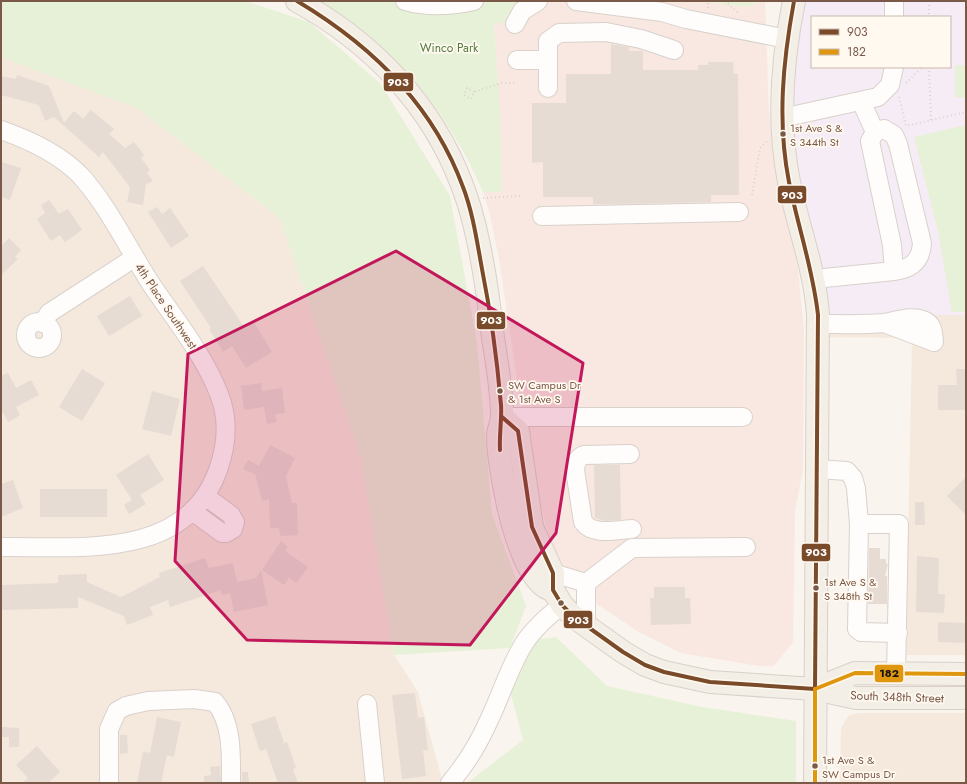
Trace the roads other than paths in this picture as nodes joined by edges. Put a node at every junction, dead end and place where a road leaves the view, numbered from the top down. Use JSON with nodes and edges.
{"nodes":[{"id":1,"x":298,"y":1,"type":"edge"},
{"id":2,"x":405,"y":1,"type":"edge"},
{"id":3,"x":474,"y":1,"type":"edge"},
{"id":4,"x":576,"y":1,"type":"edge"},
{"id":5,"x":794,"y":1,"type":"edge"},
{"id":6,"x":894,"y":1,"type":"edge"},
{"id":7,"x":529,"y":3,"type":"edge"},
{"id":8,"x":611,"y":5,"type":"junction"},
{"id":9,"x":894,"y":16,"type":"edge"},
{"id":10,"x":515,"y":24,"type":"dead end"},
{"id":11,"x":606,"y":32,"type":"junction"},
{"id":12,"x":787,"y":39,"type":"junction"},
{"id":13,"x":674,"y":50,"type":"dead end"},
{"id":14,"x":517,"y":60,"type":"dead end"},
{"id":15,"x":548,"y":60,"type":"junction"},
{"id":16,"x":894,"y":68,"type":"edge"},
{"id":17,"x":548,"y":88,"type":"dead end"},
{"id":18,"x":861,"y":101,"type":"junction"},
{"id":19,"x":782,"y":118,"type":"junction"},
{"id":20,"x":1,"y":130,"type":"edge"},
{"id":21,"x":875,"y":132,"type":"junction"},
{"id":22,"x":739,"y":212,"type":"dead end"},
{"id":23,"x":542,"y":216,"type":"dead end"},
{"id":24,"x":134,"y":258,"type":"junction"},
{"id":25,"x":894,"y":271,"type":"junction"},
{"id":26,"x":814,"y":279,"type":"junction"},
{"id":27,"x":884,"y":323,"type":"dead end"},
{"id":28,"x":43,"y":324,"type":"dead end"},
{"id":29,"x":818,"y":324,"type":"junction"},
{"id":30,"x":502,"y":417,"type":"junction"},
{"id":31,"x":742,"y":417,"type":"dead end"},
{"id":32,"x":630,"y":454,"type":"dead end"},
{"id":33,"x":817,"y":469,"type":"junction"},
{"id":34,"x":859,"y":524,"type":"junction"},
{"id":35,"x":632,"y":529,"type":"dead end"},
{"id":36,"x":1,"y":547,"type":"edge"},
{"id":37,"x":746,"y":547,"type":"dead end"},
{"id":38,"x":586,"y":582,"type":"junction"},
{"id":39,"x":556,"y":589,"type":"junction"},
{"id":40,"x":586,"y":627,"type":"junction"},
{"id":41,"x":898,"y":633,"type":"junction"},
{"id":42,"x":896,"y":674,"type":"junction"},
{"id":43,"x":966,"y":674,"type":"edge"},
{"id":44,"x":815,"y":689,"type":"junction"},
{"id":45,"x":966,"y":698,"type":"edge"},
{"id":46,"x":367,"y":704,"type":"dead end"},
{"id":47,"x":109,"y":783,"type":"edge"},
{"id":48,"x":231,"y":783,"type":"edge"},
{"id":49,"x":375,"y":783,"type":"edge"},
{"id":50,"x":450,"y":783,"type":"edge"},
{"id":51,"x":815,"y":783,"type":"edge"}],
"edges":[{"from":1,"to":30,"type":"main road"},
{"from":2,"to":3,"type":"street"},
{"from":4,"to":8,"type":"street"},
{"from":5,"to":12,"type":"main road"},
{"from":6,"to":9,"type":"street"},
{"from":7,"to":10,"type":"street"},
{"from":8,"to":11,"type":"street"},
{"from":8,"to":12,"type":"street"},
{"from":11,"to":13,"type":"street"},
{"from":11,"to":15,"type":"street"},
{"from":12,"to":19,"type":"main road"},
{"from":14,"to":15,"type":"street"},
{"from":15,"to":17,"type":"street"},
{"from":16,"to":18,"type":"street"},
{"from":18,"to":19,"type":"street"},
{"from":18,"to":21,"type":"street"},
{"from":19,"to":26,"type":"main road"},
{"from":20,"to":24,"type":"street","name":"4th Place Southwest"},
{"from":21,"to":25,"type":"street"},
{"from":21,"to":25,"type":"street"},
{"from":22,"to":23,"type":"street"},
{"from":24,"to":28,"type":"street"},
{"from":24,"to":36,"type":"street","name":"4th Place Southwest"},
{"from":25,"to":26,"type":"street"},
{"from":26,"to":29,"type":"main road"},
{"from":27,"to":29,"type":"street"},
{"from":29,"to":33,"type":"main road"},
{"from":30,"to":31,"type":"street"},
{"from":30,"to":39,"type":"main road"},
{"from":32,"to":35,"type":"street"},
{"from":33,"to":34,"type":"street"},
{"from":33,"to":44,"type":"main road"},
{"from":34,"to":41,"type":"street"},
{"from":34,"to":41,"type":"street"},
{"from":37,"to":38,"type":"street"},
{"from":38,"to":39,"type":"street"},
{"from":38,"to":40,"type":"street"},
{"from":39,"to":40,"type":"main road"},
{"from":39,"to":50,"type":"street"},
{"from":40,"to":44,"type":"main road"},
{"from":41,"to":42,"type":"street"},
{"from":42,"to":43,"type":"main road","name":"South 348th Street"},
{"from":42,"to":44,"type":"main road","name":"South 348th Street"},
{"from":44,"to":45,"type":"main road","name":"South 348th Street"},
{"from":44,"to":51,"type":"main road"},
{"from":46,"to":49,"type":"street"},
{"from":47,"to":48,"type":"street"}]}
